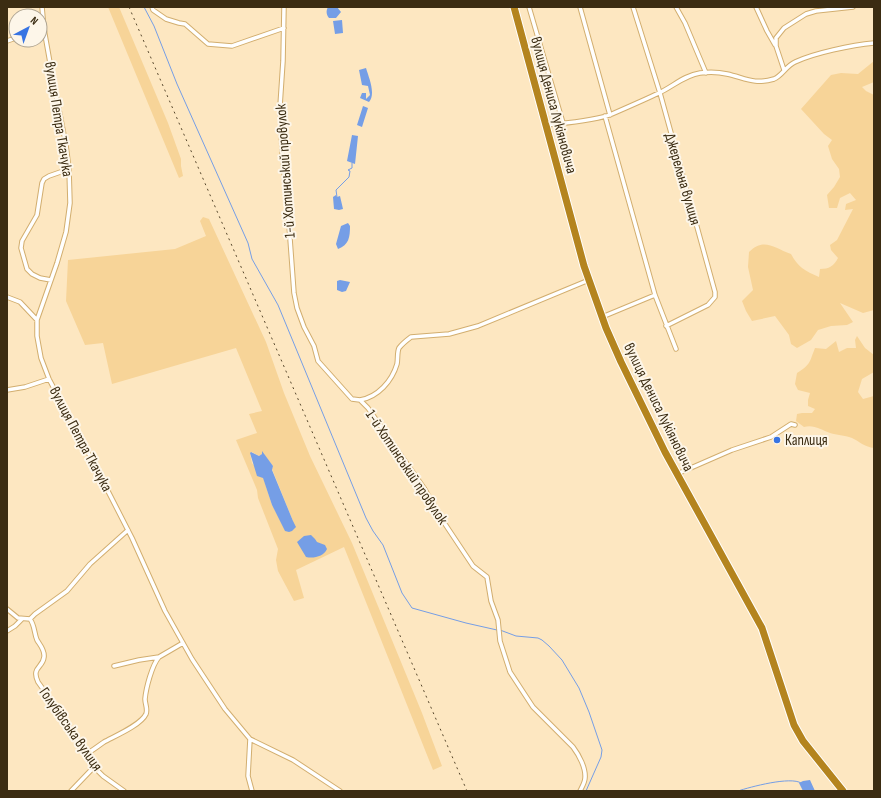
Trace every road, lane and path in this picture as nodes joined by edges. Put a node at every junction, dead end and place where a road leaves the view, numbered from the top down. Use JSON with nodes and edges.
{"nodes":[{"id":1,"x":152,"y":7,"type":"edge"},
{"id":2,"x":284,"y":7,"type":"edge"},
{"id":3,"x":514,"y":7,"type":"edge"},
{"id":4,"x":529,"y":7,"type":"edge"},
{"id":5,"x":580,"y":7,"type":"edge"},
{"id":6,"x":633,"y":7,"type":"edge"},
{"id":7,"x":676,"y":7,"type":"edge"},
{"id":8,"x":756,"y":7,"type":"edge"},
{"id":9,"x":853,"y":7,"type":"edge"},
{"id":10,"x":284,"y":28,"type":"junction"},
{"id":11,"x":874,"y":43,"type":"edge"},
{"id":12,"x":776,"y":46,"type":"junction"},
{"id":13,"x":46,"y":48,"type":"edge"},
{"id":14,"x":784,"y":70,"type":"junction"},
{"id":15,"x":706,"y":73,"type":"junction"},
{"id":16,"x":660,"y":93,"type":"junction"},
{"id":17,"x":610,"y":115,"type":"junction"},
{"id":18,"x":605,"y":116,"type":"junction"},
{"id":19,"x":563,"y":123,"type":"junction"},
{"id":20,"x":546,"y":126,"type":"junction"},
{"id":21,"x":68,"y":169,"type":"junction"},
{"id":22,"x":51,"y":280,"type":"junction"},
{"id":23,"x":589,"y":280,"type":"junction"},
{"id":24,"x":655,"y":295,"type":"junction"},
{"id":25,"x":7,"y":297,"type":"edge"},
{"id":26,"x":602,"y":317,"type":"junction"},
{"id":27,"x":37,"y":320,"type":"junction"},
{"id":28,"x":666,"y":326,"type":"junction"},
{"id":29,"x":676,"y":349,"type":"dead end"},
{"id":30,"x":49,"y":379,"type":"junction"},
{"id":31,"x":7,"y":390,"type":"edge"},
{"id":32,"x":360,"y":400,"type":"junction"},
{"id":33,"x":795,"y":425,"type":"dead end"},
{"id":34,"x":677,"y":474,"type":"junction"},
{"id":35,"x":128,"y":530,"type":"junction"},
{"id":36,"x":7,"y":609,"type":"edge"},
{"id":37,"x":22,"y":619,"type":"junction"},
{"id":38,"x":30,"y":619,"type":"junction"},
{"id":39,"x":7,"y":631,"type":"edge"},
{"id":40,"x":183,"y":643,"type":"junction"},
{"id":41,"x":159,"y":658,"type":"junction"},
{"id":42,"x":114,"y":666,"type":"dead end"},
{"id":43,"x":250,"y":739,"type":"junction"},
{"id":44,"x":86,"y":754,"type":"junction"},
{"id":45,"x":94,"y":767,"type":"junction"},
{"id":46,"x":71,"y":791,"type":"edge"},
{"id":47,"x":124,"y":791,"type":"edge"},
{"id":48,"x":252,"y":791,"type":"edge"},
{"id":49,"x":340,"y":791,"type":"edge"},
{"id":50,"x":580,"y":791,"type":"edge"},
{"id":51,"x":843,"y":791,"type":"edge"}],
"edges":[{"from":1,"to":10,"type":"street"},
{"from":2,"to":10,"type":"street","name":"1-й Хотинський провулок"},
{"from":3,"to":20,"type":"highway","name":"вулиця Дениса Лукіяновича"},
{"from":4,"to":19,"type":"street"},
{"from":5,"to":17,"type":"street"},
{"from":6,"to":16,"type":"street","name":"Джерельна вулиця"},
{"from":7,"to":15,"type":"street"},
{"from":8,"to":12,"type":"street"},
{"from":9,"to":12,"type":"street"},
{"from":10,"to":32,"type":"street","name":"1-й Хотинський провулок"},
{"from":11,"to":14,"type":"street"},
{"from":12,"to":14,"type":"street"},
{"from":13,"to":21,"type":"street","name":"вулиця Петра Ткачука"},
{"from":14,"to":15,"type":"street"},
{"from":15,"to":16,"type":"street"},
{"from":16,"to":17,"type":"street"},
{"from":16,"to":28,"type":"street","name":"Джерельна вулиця"},
{"from":17,"to":18,"type":"street"},
{"from":18,"to":19,"type":"street"},
{"from":18,"to":24,"type":"street"},
{"from":19,"to":20,"type":"street"},
{"from":20,"to":23,"type":"highway","name":"вулиця Дениса Лукіяновича"},
{"from":21,"to":22,"type":"street","name":"вулиця Петра Ткачука"},
{"from":21,"to":22,"type":"street"},
{"from":22,"to":27,"type":"street","name":"вулиця Петра Ткачука"},
{"from":23,"to":26,"type":"highway","name":"вулиця Дениса Лукіяновича"},
{"from":23,"to":32,"type":"street"},
{"from":24,"to":26,"type":"street"},
{"from":24,"to":28,"type":"street"},
{"from":25,"to":27,"type":"street"},
{"from":26,"to":34,"type":"highway","name":"вулиця Дениса Лукіяновича"},
{"from":27,"to":30,"type":"street","name":"вулиця Петра Ткачука"},
{"from":28,"to":29,"type":"street"},
{"from":30,"to":31,"type":"street"},
{"from":30,"to":35,"type":"street","name":"вулиця Петра Ткачука"},
{"from":32,"to":50,"type":"street","name":"1-й Хотинський провулок"},
{"from":33,"to":34,"type":"street"},
{"from":34,"to":51,"type":"highway","name":"вулиця Дениса Лукіяновича"},
{"from":35,"to":38,"type":"street"},
{"from":35,"to":40,"type":"street","name":"вулиця Петра Ткачука"},
{"from":36,"to":37,"type":"street"},
{"from":37,"to":38,"type":"street"},
{"from":37,"to":39,"type":"street"},
{"from":38,"to":44,"type":"street","name":"Голубівська вулиця"},
{"from":40,"to":41,"type":"street"},
{"from":40,"to":43,"type":"street","name":"вулиця Петра Ткачука"},
{"from":41,"to":42,"type":"street"},
{"from":41,"to":44,"type":"street"},
{"from":43,"to":48,"type":"street"},
{"from":43,"to":49,"type":"street","name":"вулиця Петра Ткачука"},
{"from":44,"to":45,"type":"street","name":"Голубівська вулиця"},
{"from":45,"to":46,"type":"street"},
{"from":45,"to":47,"type":"street","name":"Голубівська вулиця"}]}
